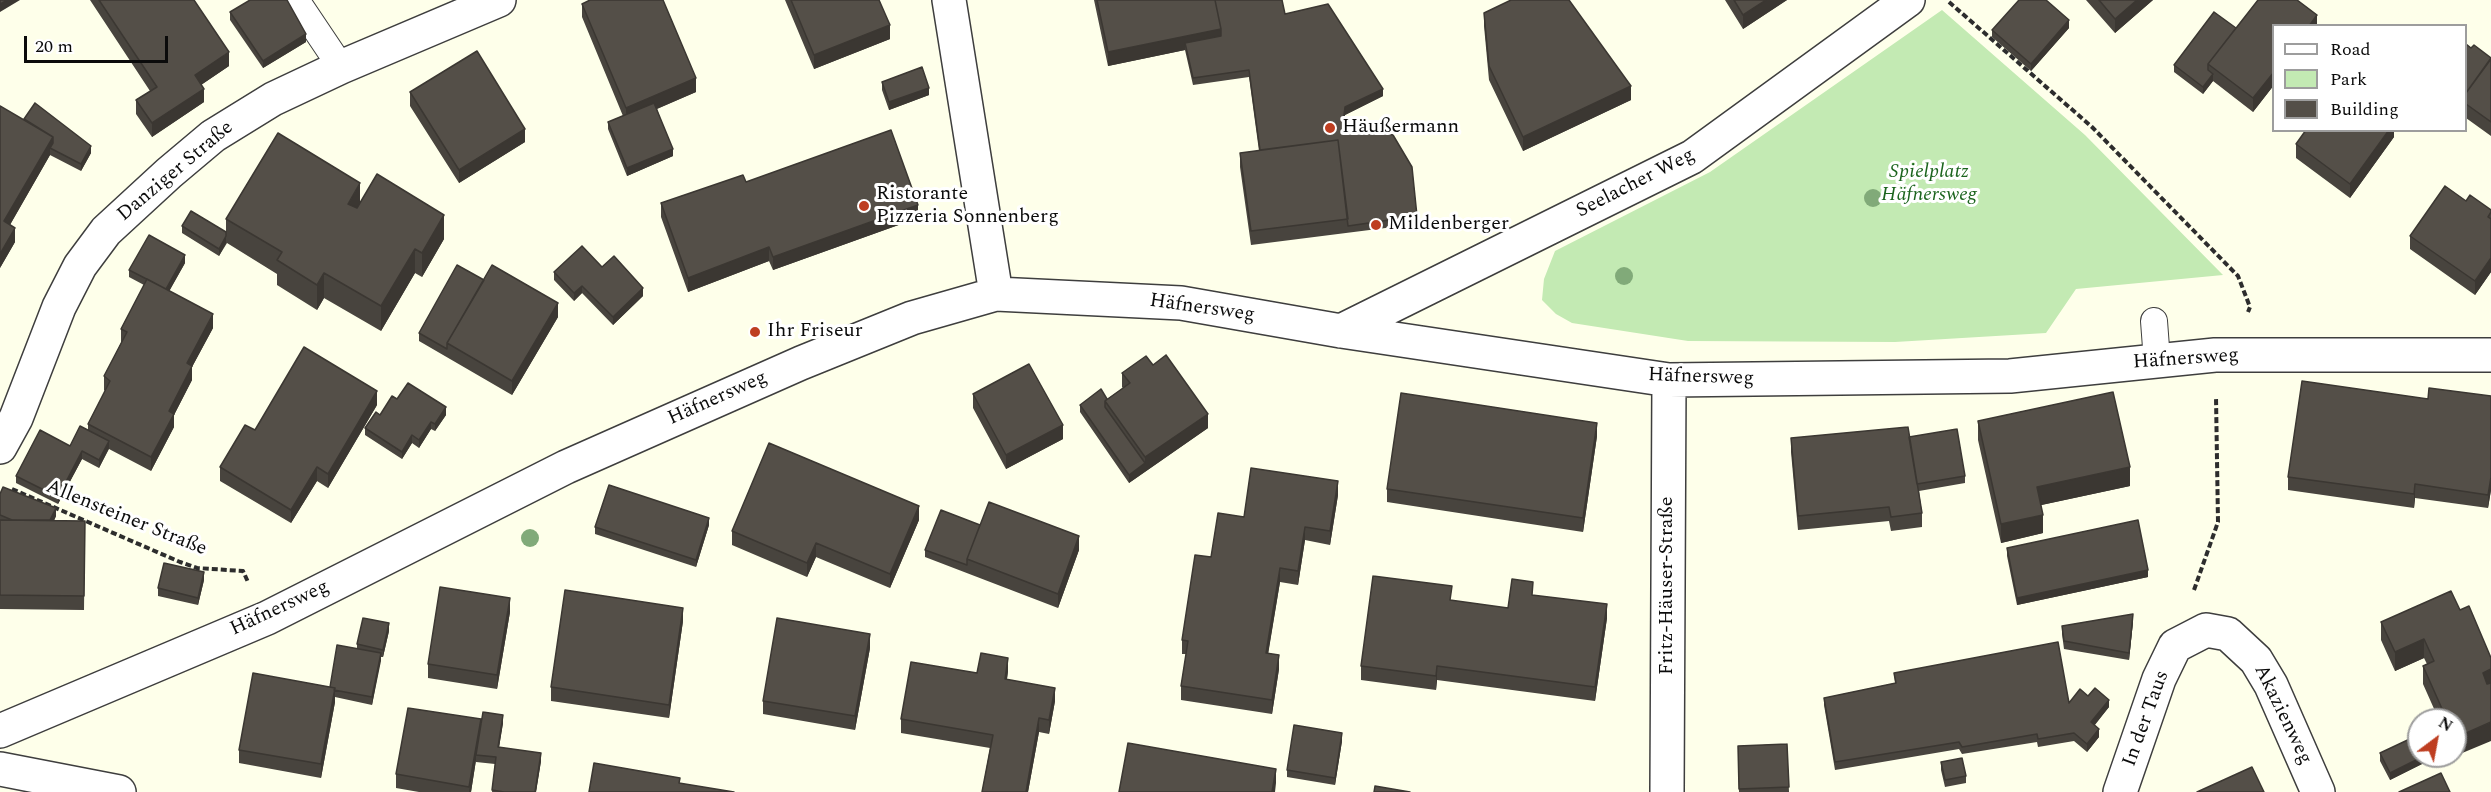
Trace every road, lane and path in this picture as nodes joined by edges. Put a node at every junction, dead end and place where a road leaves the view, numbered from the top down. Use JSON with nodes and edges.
{"nodes":[{"id":1,"x":296,"y":0,"type":"edge"},
{"id":2,"x":500,"y":0,"type":"edge"},
{"id":3,"x":1908,"y":0,"type":"edge"},
{"id":4,"x":1947,"y":0,"type":"edge"},
{"id":5,"x":956,"y":1,"type":"edge"},
{"id":6,"x":341,"y":67,"type":"junction"},
{"id":7,"x":996,"y":294,"type":"junction"},
{"id":8,"x":2154,"y":321,"type":"dead end"},
{"id":9,"x":1341,"y":331,"type":"junction"},
{"id":10,"x":2491,"y":355,"type":"edge"},
{"id":11,"x":2215,"y":356,"type":"junction"},
{"id":12,"x":2157,"y":361,"type":"junction"},
{"id":13,"x":1669,"y":381,"type":"junction"},
{"id":14,"x":0,"y":447,"type":"edge"},
{"id":15,"x":10,"y":488,"type":"edge"},
{"id":16,"x":243,"y":571,"type":"dead end"},
{"id":17,"x":2175,"y":646,"type":"junction"},
{"id":18,"x":0,"y":731,"type":"edge"},
{"id":19,"x":0,"y":769,"type":"edge"},
{"id":20,"x":119,"y":792,"type":"edge"},
{"id":21,"x":1667,"y":792,"type":"edge"},
{"id":22,"x":2120,"y":792,"type":"edge"},
{"id":23,"x":2318,"y":792,"type":"edge"}],
"edges":[{"from":1,"to":6,"type":"lane"},
{"from":2,"to":6,"type":"street","name":"Danziger Straße"},
{"from":3,"to":9,"type":"street","name":"Seelacher Weg"},
{"from":4,"to":11,"type":"path"},
{"from":5,"to":7,"type":"street"},
{"from":6,"to":14,"type":"street","name":"Danziger Straße"},
{"from":7,"to":9,"type":"street","name":"Häfnersweg"},
{"from":7,"to":18,"type":"street","name":"Häfnersweg"},
{"from":8,"to":12,"type":"lane"},
{"from":9,"to":13,"type":"street","name":"Häfnersweg"},
{"from":10,"to":11,"type":"street","name":"Häfnersweg"},
{"from":11,"to":12,"type":"street","name":"Häfnersweg"},
{"from":11,"to":17,"type":"path"},
{"from":12,"to":13,"type":"street","name":"Häfnersweg"},
{"from":13,"to":21,"type":"street","name":"Fritz-Häuser-Straße"},
{"from":15,"to":16,"type":"path","name":"Allensteiner Straße"},
{"from":17,"to":22,"type":"street","name":"In der Taus"},
{"from":17,"to":23,"type":"street","name":"Akazienweg"},
{"from":19,"to":20,"type":"street"}]}
